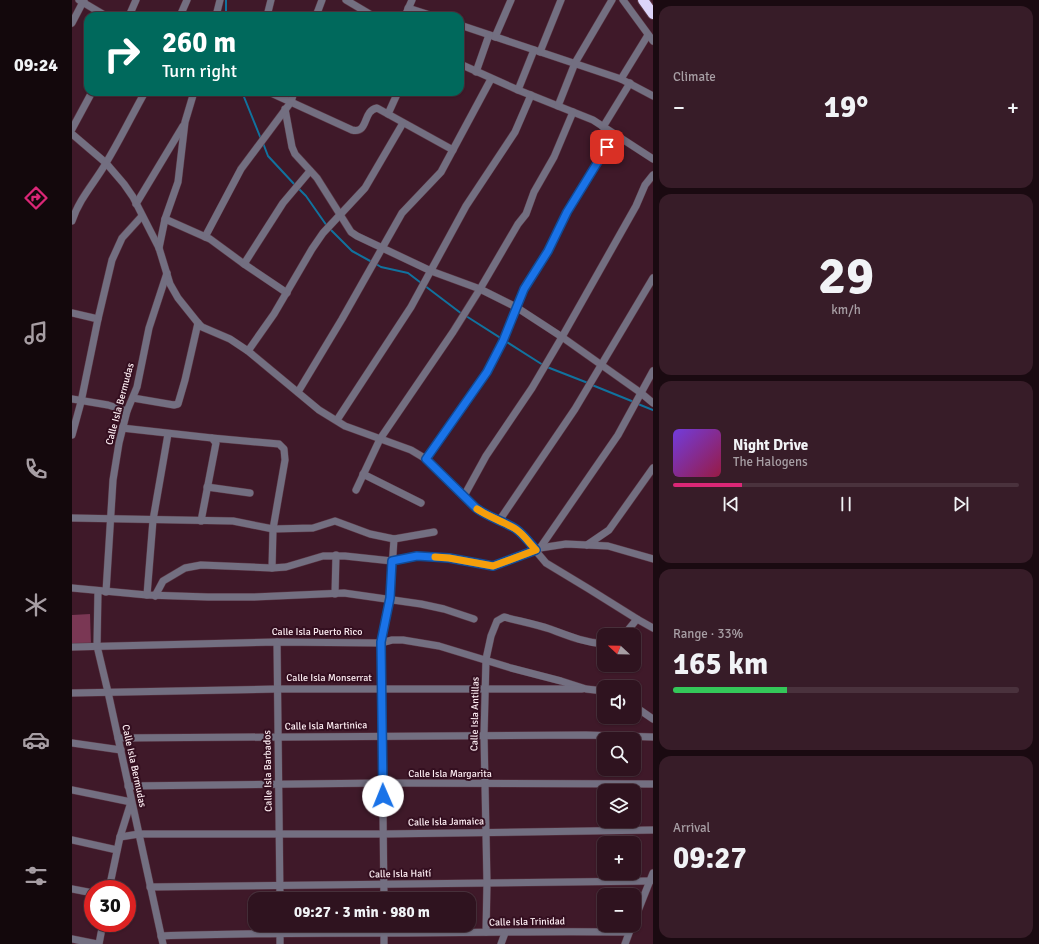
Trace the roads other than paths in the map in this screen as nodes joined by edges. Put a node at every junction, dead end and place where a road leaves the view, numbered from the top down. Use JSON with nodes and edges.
{"nodes":[{"id":1,"x":136,"y":0,"type":"edge"},
{"id":2,"x":187,"y":0,"type":"edge"},
{"id":3,"x":220,"y":0,"type":"edge"},
{"id":4,"x":271,"y":0,"type":"edge"},
{"id":5,"x":322,"y":0,"type":"edge"},
{"id":6,"x":346,"y":0,"type":"edge"},
{"id":7,"x":362,"y":0,"type":"edge"},
{"id":8,"x":412,"y":0,"type":"edge"},
{"id":9,"x":511,"y":0,"type":"edge"},
{"id":10,"x":561,"y":0,"type":"edge"},
{"id":11,"x":612,"y":0,"type":"edge"},
{"id":12,"x":623,"y":0,"type":"edge"},
{"id":13,"x":643,"y":0,"type":"edge"},
{"id":14,"x":82,"y":1,"type":"edge"},
{"id":15,"x":359,"y":7,"type":"junction"},
{"id":16,"x":408,"y":8,"type":"junction"},
{"id":17,"x":100,"y":12,"type":"edge"},
{"id":18,"x":131,"y":12,"type":"edge"},
{"id":19,"x":182,"y":12,"type":"edge"},
{"id":20,"x":217,"y":12,"type":"edge"},
{"id":21,"x":268,"y":12,"type":"edge"},
{"id":22,"x":318,"y":12,"type":"edge"},
{"id":23,"x":367,"y":12,"type":"edge"},
{"id":24,"x":406,"y":12,"type":"edge"},
{"id":25,"x":420,"y":12,"type":"edge"},
{"id":26,"x":653,"y":14,"type":"edge"},
{"id":27,"x":72,"y":23,"type":"edge"},
{"id":28,"x":464,"y":26,"type":"edge"},
{"id":29,"x":492,"y":36,"type":"junction"},
{"id":30,"x":651,"y":38,"type":"edge"},
{"id":31,"x":537,"y":51,"type":"junction"},
{"id":32,"x":575,"y":63,"type":"junction"},
{"id":33,"x":464,"y":66,"type":"edge"},
{"id":34,"x":476,"y":72,"type":"junction"},
{"id":35,"x":491,"y":79,"type":"junction"},
{"id":36,"x":621,"y":79,"type":"junction"},
{"id":37,"x":630,"y":83,"type":"junction"},
{"id":38,"x":518,"y":90,"type":"junction"},
{"id":39,"x":530,"y":95,"type":"junction"},
{"id":40,"x":90,"y":96,"type":"edge"},
{"id":41,"x":143,"y":96,"type":"edge"},
{"id":42,"x":193,"y":96,"type":"edge"},
{"id":43,"x":278,"y":96,"type":"edge"},
{"id":44,"x":293,"y":96,"type":"edge"},
{"id":45,"x":396,"y":96,"type":"edge"},
{"id":46,"x":653,"y":96,"type":"edge"},
{"id":47,"x":291,"y":102,"type":"junction"},
{"id":48,"x":558,"y":106,"type":"junction"},
{"id":49,"x":285,"y":110,"type":"junction"},
{"id":50,"x":573,"y":112,"type":"junction"},
{"id":51,"x":388,"y":114,"type":"junction"},
{"id":52,"x":185,"y":122,"type":"junction"},
{"id":53,"x":404,"y":123,"type":"junction"},
{"id":54,"x":603,"y":127,"type":"junction"},
{"id":55,"x":72,"y":129,"type":"edge"},
{"id":56,"x":72,"y":134,"type":"edge"},
{"id":57,"x":615,"y":134,"type":"junction"},
{"id":58,"x":453,"y":150,"type":"junction"},
{"id":59,"x":653,"y":159,"type":"edge"},
{"id":60,"x":106,"y":163,"type":"junction"},
{"id":61,"x":310,"y":171,"type":"junction"},
{"id":62,"x":653,"y":175,"type":"edge"},
{"id":63,"x":136,"y":204,"type":"junction"},
{"id":64,"x":340,"y":214,"type":"junction"},
{"id":65,"x":142,"y":216,"type":"junction"},
{"id":66,"x":165,"y":219,"type":"junction"},
{"id":67,"x":72,"y":221,"type":"edge"},
{"id":68,"x":205,"y":237,"type":"junction"},
{"id":69,"x":159,"y":248,"type":"junction"},
{"id":70,"x":382,"y":248,"type":"junction"},
{"id":71,"x":244,"y":264,"type":"junction"},
{"id":72,"x":431,"y":271,"type":"junction"},
{"id":73,"x":167,"y":273,"type":"junction"},
{"id":74,"x":653,"y":278,"type":"edge"},
{"id":75,"x":480,"y":289,"type":"junction"},
{"id":76,"x":288,"y":293,"type":"junction"},
{"id":77,"x":516,"y":307,"type":"junction"},
{"id":78,"x":72,"y":313,"type":"edge"},
{"id":79,"x":98,"y":319,"type":"junction"},
{"id":80,"x":198,"y":323,"type":"junction"},
{"id":81,"x":562,"y":337,"type":"junction"},
{"id":82,"x":248,"y":351,"type":"junction"},
{"id":83,"x":602,"y":366,"type":"junction"},
{"id":84,"x":653,"y":371,"type":"edge"},
{"id":85,"x":298,"y":392,"type":"junction"},
{"id":86,"x":641,"y":393,"type":"junction"},
{"id":87,"x":133,"y":398,"type":"junction"},
{"id":88,"x":72,"y":399,"type":"edge"},
{"id":89,"x":81,"y":402,"type":"junction"},
{"id":90,"x":653,"y":403,"type":"edge"},
{"id":91,"x":127,"y":411,"type":"junction"},
{"id":92,"x":337,"y":420,"type":"junction"},
{"id":93,"x":122,"y":428,"type":"junction"},
{"id":94,"x":168,"y":434,"type":"junction"},
{"id":95,"x":72,"y":435,"type":"edge"},
{"id":96,"x":212,"y":438,"type":"junction"},
{"id":97,"x":380,"y":439,"type":"junction"},
{"id":98,"x":426,"y":459,"type":"junction"},
{"id":99,"x":653,"y":468,"type":"edge"},
{"id":100,"x":363,"y":474,"type":"junction"},
{"id":101,"x":207,"y":487,"type":"junction"},
{"id":102,"x":356,"y":490,"type":"dead end"},
{"id":103,"x":250,"y":493,"type":"dead end"},
{"id":104,"x":464,"y":496,"type":"junction"},
{"id":105,"x":421,"y":503,"type":"dead end"},
{"id":106,"x":72,"y":518,"type":"edge"},
{"id":107,"x":110,"y":519,"type":"junction"},
{"id":108,"x":153,"y":520,"type":"junction"},
{"id":109,"x":201,"y":521,"type":"junction"},
{"id":110,"x":499,"y":521,"type":"junction"},
{"id":111,"x":273,"y":529,"type":"junction"},
{"id":112,"x":434,"y":532,"type":"dead end"},
{"id":113,"x":394,"y":539,"type":"junction"},
{"id":114,"x":587,"y":544,"type":"junction"},
{"id":115,"x":538,"y":549,"type":"junction"},
{"id":116,"x":336,"y":555,"type":"junction"},
{"id":117,"x":653,"y":559,"type":"edge"},
{"id":118,"x":392,"y":561,"type":"junction"},
{"id":119,"x":272,"y":568,"type":"junction"},
{"id":120,"x":72,"y":588,"type":"edge"},
{"id":121,"x":98,"y":591,"type":"junction"},
{"id":122,"x":106,"y":592,"type":"junction"},
{"id":123,"x":335,"y":594,"type":"junction"},
{"id":124,"x":151,"y":596,"type":"junction"},
{"id":125,"x":390,"y":598,"type":"junction"},
{"id":126,"x":474,"y":619,"type":"dead end"},
{"id":127,"x":637,"y":620,"type":"junction"},
{"id":128,"x":630,"y":628,"type":"edge"},
{"id":129,"x":653,"y":628,"type":"edge"},
{"id":130,"x":277,"y":642,"type":"junction"},
{"id":131,"x":381,"y":642,"type":"junction"},
{"id":132,"x":597,"y":644,"type":"edge"},
{"id":133,"x":97,"y":646,"type":"junction"},
{"id":134,"x":72,"y":647,"type":"edge"},
{"id":135,"x":486,"y":660,"type":"junction"},
{"id":136,"x":277,"y":688,"type":"junction"},
{"id":137,"x":382,"y":688,"type":"junction"},
{"id":138,"x":485,"y":689,"type":"junction"},
{"id":139,"x":586,"y":689,"type":"junction"},
{"id":140,"x":597,"y":690,"type":"edge"},
{"id":141,"x":108,"y":692,"type":"junction"},
{"id":142,"x":72,"y":693,"type":"edge"},
{"id":143,"x":641,"y":711,"type":"edge"},
{"id":144,"x":653,"y":719,"type":"edge"},
{"id":145,"x":484,"y":735,"type":"junction"},
{"id":146,"x":382,"y":736,"type":"junction"},
{"id":147,"x":278,"y":737,"type":"junction"},
{"id":148,"x":653,"y":737,"type":"edge"},
{"id":149,"x":118,"y":738,"type":"junction"},
{"id":150,"x":72,"y":743,"type":"edge"},
{"id":151,"x":121,"y":750,"type":"junction"},
{"id":152,"x":383,"y":783,"type":"junction"},
{"id":153,"x":278,"y":784,"type":"junction"},
{"id":154,"x":484,"y":784,"type":"junction"},
{"id":155,"x":653,"y":784,"type":"edge"},
{"id":156,"x":128,"y":786,"type":"junction"},
{"id":157,"x":72,"y":790,"type":"edge"},
{"id":158,"x":131,"y":802,"type":"junction"},
{"id":159,"x":653,"y":830,"type":"edge"},
{"id":160,"x":486,"y":832,"type":"junction"},
{"id":161,"x":279,"y":833,"type":"junction"},
{"id":162,"x":139,"y":834,"type":"junction"},
{"id":163,"x":384,"y":834,"type":"junction"},
{"id":164,"x":120,"y":838,"type":"junction"},
{"id":165,"x":72,"y":840,"type":"edge"},
{"id":166,"x":117,"y":850,"type":"junction"},
{"id":167,"x":653,"y":873,"type":"edge"},
{"id":168,"x":111,"y":880,"type":"edge"},
{"id":169,"x":650,"y":881,"type":"junction"},
{"id":170,"x":487,"y":883,"type":"junction"},
{"id":171,"x":384,"y":884,"type":"junction"},
{"id":172,"x":280,"y":886,"type":"junction"},
{"id":173,"x":150,"y":887,"type":"junction"},
{"id":174,"x":72,"y":889,"type":"edge"},
{"id":175,"x":84,"y":891,"type":"edge"},
{"id":176,"x":280,"y":892,"type":"edge"},
{"id":177,"x":384,"y":892,"type":"edge"},
{"id":178,"x":641,"y":904,"type":"edge"},
{"id":179,"x":101,"y":932,"type":"edge"},
{"id":180,"x":486,"y":932,"type":"junction"},
{"id":181,"x":505,"y":932,"type":"junction"},
{"id":182,"x":597,"y":932,"type":"edge"},
{"id":183,"x":630,"y":932,"type":"edge"},
{"id":184,"x":280,"y":933,"type":"junction"},
{"id":185,"x":384,"y":933,"type":"junction"},
{"id":186,"x":161,"y":936,"type":"junction"},
{"id":187,"x":72,"y":939,"type":"edge"},
{"id":188,"x":98,"y":944,"type":"edge"},
{"id":189,"x":163,"y":944,"type":"edge"},
{"id":190,"x":280,"y":944,"type":"edge"},
{"id":191,"x":384,"y":944,"type":"edge"},
{"id":192,"x":501,"y":944,"type":"edge"},
{"id":193,"x":625,"y":944,"type":"edge"}],
"edges":[{"from":1,"to":18,"type":"street"},
{"from":2,"to":19,"type":"street"},
{"from":3,"to":20,"type":"street"},
{"from":4,"to":21,"type":"street"},
{"from":5,"to":22,"type":"street"},
{"from":6,"to":15,"type":"street"},
{"from":7,"to":15,"type":"street"},
{"from":8,"to":16,"type":"street"},
{"from":9,"to":29,"type":"street"},
{"from":10,"to":31,"type":"street"},
{"from":11,"to":32,"type":"street"},
{"from":12,"to":30,"type":"street"},
{"from":13,"to":26,"type":"highway"},
{"from":14,"to":17,"type":"street"},
{"from":14,"to":27,"type":"street"},
{"from":15,"to":23,"type":"street"},
{"from":16,"to":24,"type":"street"},
{"from":16,"to":25,"type":"street"},
{"from":28,"to":29,"type":"street"},
{"from":29,"to":31,"type":"street"},
{"from":29,"to":34,"type":"street"},
{"from":30,"to":36,"type":"street"},
{"from":31,"to":32,"type":"street"},
{"from":31,"to":38,"type":"street"},
{"from":32,"to":36,"type":"street"},
{"from":32,"to":48,"type":"street"},
{"from":33,"to":34,"type":"street"},
{"from":34,"to":35,"type":"street"},
{"from":35,"to":38,"type":"street"},
{"from":35,"to":58,"type":"street"},
{"from":36,"to":37,"type":"street"},
{"from":37,"to":46,"type":"street"},
{"from":37,"to":54,"type":"street"},
{"from":38,"to":39,"type":"street"},
{"from":39,"to":48,"type":"street"},
{"from":39,"to":72,"type":"street"},
{"from":40,"to":55,"type":"street"},
{"from":41,"to":60,"type":"street"},
{"from":42,"to":52,"type":"street"},
{"from":43,"to":47,"type":"street"},
{"from":44,"to":47,"type":"street"},
{"from":45,"to":51,"type":"street"},
{"from":47,"to":49,"type":"street"},
{"from":47,"to":51,"type":"street"},
{"from":48,"to":50,"type":"street"},
{"from":49,"to":61,"type":"street"},
{"from":49,"to":68,"type":"street"},
{"from":50,"to":54,"type":"street"},
{"from":50,"to":75,"type":"street"},
{"from":51,"to":53,"type":"street"},
{"from":52,"to":63,"type":"street"},
{"from":52,"to":66,"type":"street"},
{"from":53,"to":58,"type":"street"},
{"from":53,"to":64,"type":"street"},
{"from":54,"to":57,"type":"street"},
{"from":56,"to":60,"type":"street"},
{"from":57,"to":59,"type":"street"},
{"from":57,"to":77,"type":"street"},
{"from":58,"to":70,"type":"street"},
{"from":60,"to":63,"type":"street"},
{"from":60,"to":67,"type":"street"},
{"from":61,"to":64,"type":"street"},
{"from":61,"to":71,"type":"street"},
{"from":62,"to":81,"type":"street"},
{"from":63,"to":65,"type":"street"},
{"from":64,"to":70,"type":"street"},
{"from":64,"to":76,"type":"street"},
{"from":65,"to":69,"type":"street"},
{"from":65,"to":79,"type":"street"},
{"from":66,"to":68,"type":"street"},
{"from":66,"to":69,"type":"street"},
{"from":68,"to":71,"type":"street"},
{"from":69,"to":73,"type":"street"},
{"from":70,"to":72,"type":"street"},
{"from":70,"to":85,"type":"street"},
{"from":71,"to":76,"type":"street"},
{"from":72,"to":75,"type":"street"},
{"from":72,"to":92,"type":"street"},
{"from":73,"to":80,"type":"street"},
{"from":73,"to":87,"type":"street","name":"Calle Isla Bermudas"},
{"from":74,"to":83,"type":"street"},
{"from":75,"to":77,"type":"street"},
{"from":75,"to":97,"type":"street"},
{"from":76,"to":82,"type":"street"},
{"from":77,"to":81,"type":"street"},
{"from":77,"to":98,"type":"street"},
{"from":78,"to":79,"type":"street"},
{"from":79,"to":89,"type":"street"},
{"from":80,"to":82,"type":"street"},
{"from":80,"to":87,"type":"street"},
{"from":81,"to":83,"type":"street"},
{"from":81,"to":104,"type":"street"},
{"from":82,"to":85,"type":"street"},
{"from":83,"to":86,"type":"street"},
{"from":83,"to":110,"type":"street"},
{"from":84,"to":86,"type":"street"},
{"from":85,"to":92,"type":"street"},
{"from":86,"to":90,"type":"street"},
{"from":86,"to":115,"type":"street"},
{"from":87,"to":91,"type":"street","name":"Calle Isla Bermudas"},
{"from":88,"to":89,"type":"street"},
{"from":89,"to":91,"type":"street"},
{"from":89,"to":95,"type":"street"},
{"from":91,"to":93,"type":"street","name":"Calle Isla Bermudas"},
{"from":92,"to":97,"type":"street"},
{"from":93,"to":94,"type":"street"},
{"from":93,"to":107,"type":"street","name":"Calle Isla Bermudas"},
{"from":94,"to":96,"type":"street"},
{"from":94,"to":108,"type":"street"},
{"from":96,"to":101,"type":"street"},
{"from":96,"to":111,"type":"street"},
{"from":97,"to":98,"type":"street"},
{"from":97,"to":100,"type":"street"},
{"from":98,"to":104,"type":"street"},
{"from":99,"to":114,"type":"street"},
{"from":100,"to":102,"type":"street"},
{"from":100,"to":105,"type":"street"},
{"from":101,"to":103,"type":"street"},
{"from":101,"to":109,"type":"street"},
{"from":104,"to":110,"type":"street"},
{"from":106,"to":107,"type":"street"},
{"from":107,"to":108,"type":"street"},
{"from":107,"to":122,"type":"street","name":"Calle Isla Bermudas"},
{"from":108,"to":109,"type":"street"},
{"from":108,"to":124,"type":"street"},
{"from":109,"to":111,"type":"street"},
{"from":110,"to":115,"type":"street"},
{"from":111,"to":113,"type":"street"},
{"from":111,"to":119,"type":"street"},
{"from":112,"to":113,"type":"street"},
{"from":113,"to":118,"type":"street"},
{"from":114,"to":115,"type":"street"},
{"from":114,"to":117,"type":"street"},
{"from":115,"to":118,"type":"street"},
{"from":115,"to":127,"type":"street"},
{"from":116,"to":118,"type":"street"},
{"from":116,"to":119,"type":"street"},
{"from":116,"to":123,"type":"street"},
{"from":118,"to":125,"type":"street"},
{"from":119,"to":124,"type":"street"},
{"from":120,"to":121,"type":"street"},
{"from":121,"to":122,"type":"street"},
{"from":121,"to":133,"type":"street","name":"Calle Isla Bermudas"},
{"from":122,"to":124,"type":"street"},
{"from":123,"to":124,"type":"street"},
{"from":123,"to":125,"type":"street"},
{"from":125,"to":126,"type":"street"},
{"from":125,"to":131,"type":"street"},
{"from":127,"to":128,"type":"street"},
{"from":127,"to":129,"type":"street"},
{"from":130,"to":131,"type":"street","name":"Calle Isla Puerto Rico"},
{"from":130,"to":133,"type":"street","name":"Calle Isla Puerto Rico"},
{"from":130,"to":136,"type":"street","name":"Calle Isla Barbados"},
{"from":131,"to":135,"type":"street","name":"Calle Isla Puerto Rico"},
{"from":131,"to":137,"type":"street"},
{"from":132,"to":135,"type":"street","name":"Calle Isla Antillas"},
{"from":133,"to":134,"type":"street","name":"Calle Isla Puerto Rico"},
{"from":133,"to":141,"type":"street","name":"Calle Isla Bermudas"},
{"from":135,"to":138,"type":"street","name":"Calle Isla Antillas"},
{"from":135,"to":139,"type":"street","name":"Calle Isla Puerto Rico"},
{"from":136,"to":137,"type":"street","name":"Calle Isla Monserrat"},
{"from":136,"to":141,"type":"street","name":"Calle Isla Monserrat"},
{"from":136,"to":147,"type":"street","name":"Calle Isla Barbados"},
{"from":137,"to":138,"type":"street","name":"Calle Isla Monserrat"},
{"from":137,"to":146,"type":"street"},
{"from":138,"to":139,"type":"street","name":"Calle Isla Monserrat"},
{"from":138,"to":145,"type":"street","name":"Calle Isla Antillas"},
{"from":139,"to":140,"type":"street","name":"Calle Isla Puerto Rico"},
{"from":141,"to":142,"type":"street","name":"Calle Isla Monserrat"},
{"from":141,"to":149,"type":"street","name":"Calle Isla Bermudas"},
{"from":143,"to":144,"type":"street"},
{"from":145,"to":146,"type":"street","name":"Calle Isla Martinica"},
{"from":145,"to":148,"type":"street","name":"Calle Isla Martinica"},
{"from":145,"to":154,"type":"street","name":"Calle Isla Antillas"},
{"from":146,"to":147,"type":"street","name":"Calle Isla Martinica"},
{"from":146,"to":152,"type":"street"},
{"from":147,"to":149,"type":"street","name":"Calle Isla Martinica"},
{"from":147,"to":153,"type":"street","name":"Calle Isla Barbados"},
{"from":149,"to":151,"type":"street","name":"Calle Isla Bermudas"},
{"from":150,"to":151,"type":"street"},
{"from":151,"to":156,"type":"street","name":"Calle Isla Bermudas"},
{"from":152,"to":153,"type":"street","name":"Calle Isla Margarita"},
{"from":152,"to":154,"type":"street","name":"Calle Isla Margarita"},
{"from":152,"to":163,"type":"street"},
{"from":153,"to":156,"type":"street","name":"Calle Isla Margarita"},
{"from":153,"to":161,"type":"street","name":"Calle Isla Barbados"},
{"from":154,"to":155,"type":"street","name":"Calle Isla Margarita"},
{"from":154,"to":160,"type":"street","name":"Calle Isla Antillas"},
{"from":156,"to":158,"type":"street","name":"Calle Isla Bermudas"},
{"from":157,"to":158,"type":"street"},
{"from":158,"to":162,"type":"street","name":"Calle Isla Bermudas"},
{"from":158,"to":164,"type":"street"},
{"from":159,"to":160,"type":"street","name":"Calle Isla Jamaica"},
{"from":160,"to":163,"type":"street","name":"Calle Isla Jamaica"},
{"from":160,"to":170,"type":"street","name":"Calle Isla Antillas"},
{"from":161,"to":162,"type":"street","name":"Calle Isla Jamaica"},
{"from":161,"to":163,"type":"street","name":"Calle Isla Jamaica"},
{"from":161,"to":172,"type":"street","name":"Calle Isla Barbados"},
{"from":162,"to":164,"type":"street","name":"Calle Isla Jamaica"},
{"from":162,"to":173,"type":"street","name":"Calle Isla Bermudas"},
{"from":163,"to":171,"type":"street"},
{"from":164,"to":166,"type":"street"},
{"from":165,"to":166,"type":"street"},
{"from":166,"to":168,"type":"street"},
{"from":167,"to":169,"type":"street"},
{"from":169,"to":170,"type":"street","name":"Calle Isla Haití"},
{"from":169,"to":178,"type":"street"},
{"from":170,"to":171,"type":"street","name":"Calle Isla Haití"},
{"from":170,"to":180,"type":"street","name":"Calle Isla Antillas"},
{"from":171,"to":172,"type":"street","name":"Calle Isla Haití"},
{"from":171,"to":177,"type":"street"},
{"from":172,"to":173,"type":"street","name":"Calle Isla Haití"},
{"from":172,"to":176,"type":"street","name":"Calle Isla Barbados"},
{"from":173,"to":186,"type":"street","name":"Calle Isla Bermudas"},
{"from":174,"to":175,"type":"street"},
{"from":179,"to":188,"type":"street"},
{"from":180,"to":181,"type":"street","name":"Calle Isla Trinidad"},
{"from":180,"to":185,"type":"street","name":"Calle Isla Trinidad"},
{"from":181,"to":182,"type":"street","name":"Calle Isla Trinidad"},
{"from":181,"to":192,"type":"street"},
{"from":183,"to":193,"type":"street"},
{"from":184,"to":185,"type":"street","name":"Calle Isla Trinidad"},
{"from":184,"to":186,"type":"street","name":"Calle Isla Trinidad"},
{"from":184,"to":190,"type":"street"},
{"from":185,"to":191,"type":"street"},
{"from":186,"to":189,"type":"street","name":"Calle Isla Bermudas"},
{"from":187,"to":188,"type":"street"}]}
